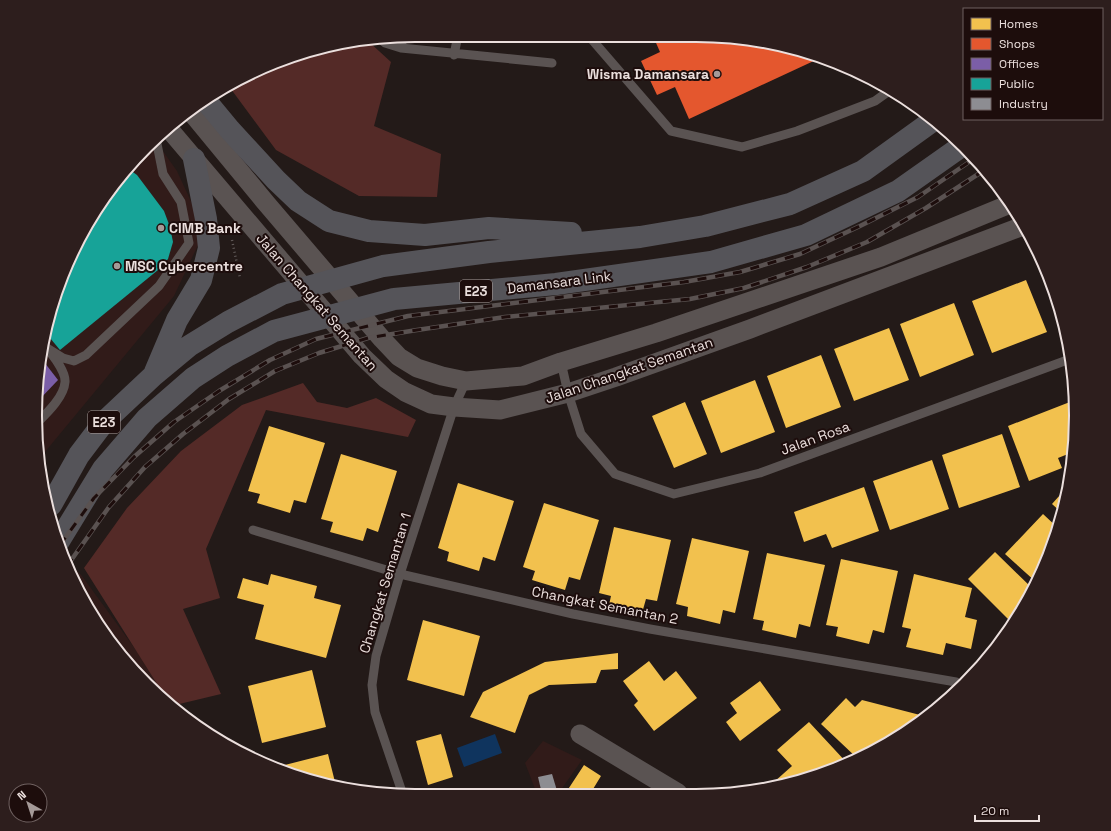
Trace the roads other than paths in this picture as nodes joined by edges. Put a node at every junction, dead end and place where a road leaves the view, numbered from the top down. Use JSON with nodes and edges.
{"nodes":[{"id":1,"x":457,"y":42,"type":"edge"},
{"id":2,"x":593,"y":42,"type":"edge"},
{"id":3,"x":386,"y":43,"type":"edge"},
{"id":4,"x":402,"y":43,"type":"edge"},
{"id":5,"x":401,"y":48,"type":"junction"},
{"id":6,"x":454,"y":55,"type":"junction"},
{"id":7,"x":552,"y":63,"type":"dead end"},
{"id":8,"x":885,"y":94,"type":"edge"},
{"id":9,"x":209,"y":104,"type":"edge"},
{"id":10,"x":194,"y":115,"type":"edge"},
{"id":11,"x":929,"y":124,"type":"edge"},
{"id":12,"x":172,"y":133,"type":"edge"},
{"id":13,"x":157,"y":145,"type":"edge"},
{"id":14,"x":958,"y":149,"type":"edge"},
{"id":15,"x":194,"y":160,"type":"junction"},
{"id":16,"x":1005,"y":206,"type":"edge"},
{"id":17,"x":1018,"y":228,"type":"edge"},
{"id":18,"x":640,"y":237,"type":"junction"},
{"id":19,"x":48,"y":347,"type":"edge"},
{"id":20,"x":48,"y":350,"type":"edge"},
{"id":21,"x":1065,"y":361,"type":"edge"},
{"id":22,"x":561,"y":362,"type":"junction"},
{"id":23,"x":154,"y":375,"type":"junction"},
{"id":24,"x":466,"y":381,"type":"junction"},
{"id":25,"x":568,"y":393,"type":"junction"},
{"id":26,"x":454,"y":407,"type":"junction"},
{"id":27,"x":42,"y":418,"type":"edge"},
{"id":28,"x":65,"y":478,"type":"junction"},
{"id":29,"x":50,"y":492,"type":"edge"},
{"id":30,"x":53,"y":502,"type":"edge"},
{"id":31,"x":254,"y":530,"type":"dead end"},
{"id":32,"x":62,"y":536,"type":"edge"},
{"id":33,"x":400,"y":574,"type":"junction"},
{"id":34,"x":956,"y":682,"type":"dead end"},
{"id":35,"x":580,"y":734,"type":"dead end"},
{"id":36,"x":401,"y":788,"type":"edge"},
{"id":37,"x":671,"y":789,"type":"edge"}],
"edges":[{"from":1,"to":6,"type":"lane"},
{"from":2,"to":8,"type":"lane"},
{"from":3,"to":5,"type":"lane"},
{"from":4,"to":5,"type":"lane"},
{"from":5,"to":6,"type":"lane"},
{"from":6,"to":7,"type":"lane"},
{"from":9,"to":18,"type":"highway"},
{"from":10,"to":24,"type":"street","name":"Jalan Changkat Semantan"},
{"from":11,"to":18,"type":"highway","number":"E23"},
{"from":12,"to":15,"type":"street","name":"Jalan Changkat Semantan"},
{"from":13,"to":19,"type":"lane"},
{"from":14,"to":32,"type":"highway","name":"Damansara Link","number":"E23"},
{"from":15,"to":23,"type":"highway"},
{"from":15,"to":26,"type":"street","name":"Jalan Changkat Semantan"},
{"from":16,"to":22,"type":"street","name":"Jalan Changkat Semantan"},
{"from":17,"to":25,"type":"street","name":"Jalan Changkat Semantan"},
{"from":18,"to":23,"type":"highway","number":"E23"},
{"from":20,"to":27,"type":"lane"},
{"from":21,"to":25,"type":"lane","name":"Jalan Rosa"},
{"from":22,"to":24,"type":"street","name":"Jalan Changkat Semantan"},
{"from":22,"to":25,"type":"lane"},
{"from":23,"to":28,"type":"highway","number":"E23"},
{"from":24,"to":26,"type":"lane","name":"Changkat Semantan 1"},
{"from":25,"to":26,"type":"street","name":"Jalan Changkat Semantan"},
{"from":26,"to":33,"type":"lane","name":"Changkat Semantan 1"},
{"from":28,"to":29,"type":"highway","number":"E23"},
{"from":28,"to":30,"type":"highway","number":"E23"},
{"from":31,"to":33,"type":"lane","name":"Changkat Semantan 2"},
{"from":33,"to":34,"type":"lane","name":"Changkat Semantan 2"},
{"from":33,"to":36,"type":"lane","name":"Changkat Semantan 1"},
{"from":35,"to":37,"type":"street"}]}
